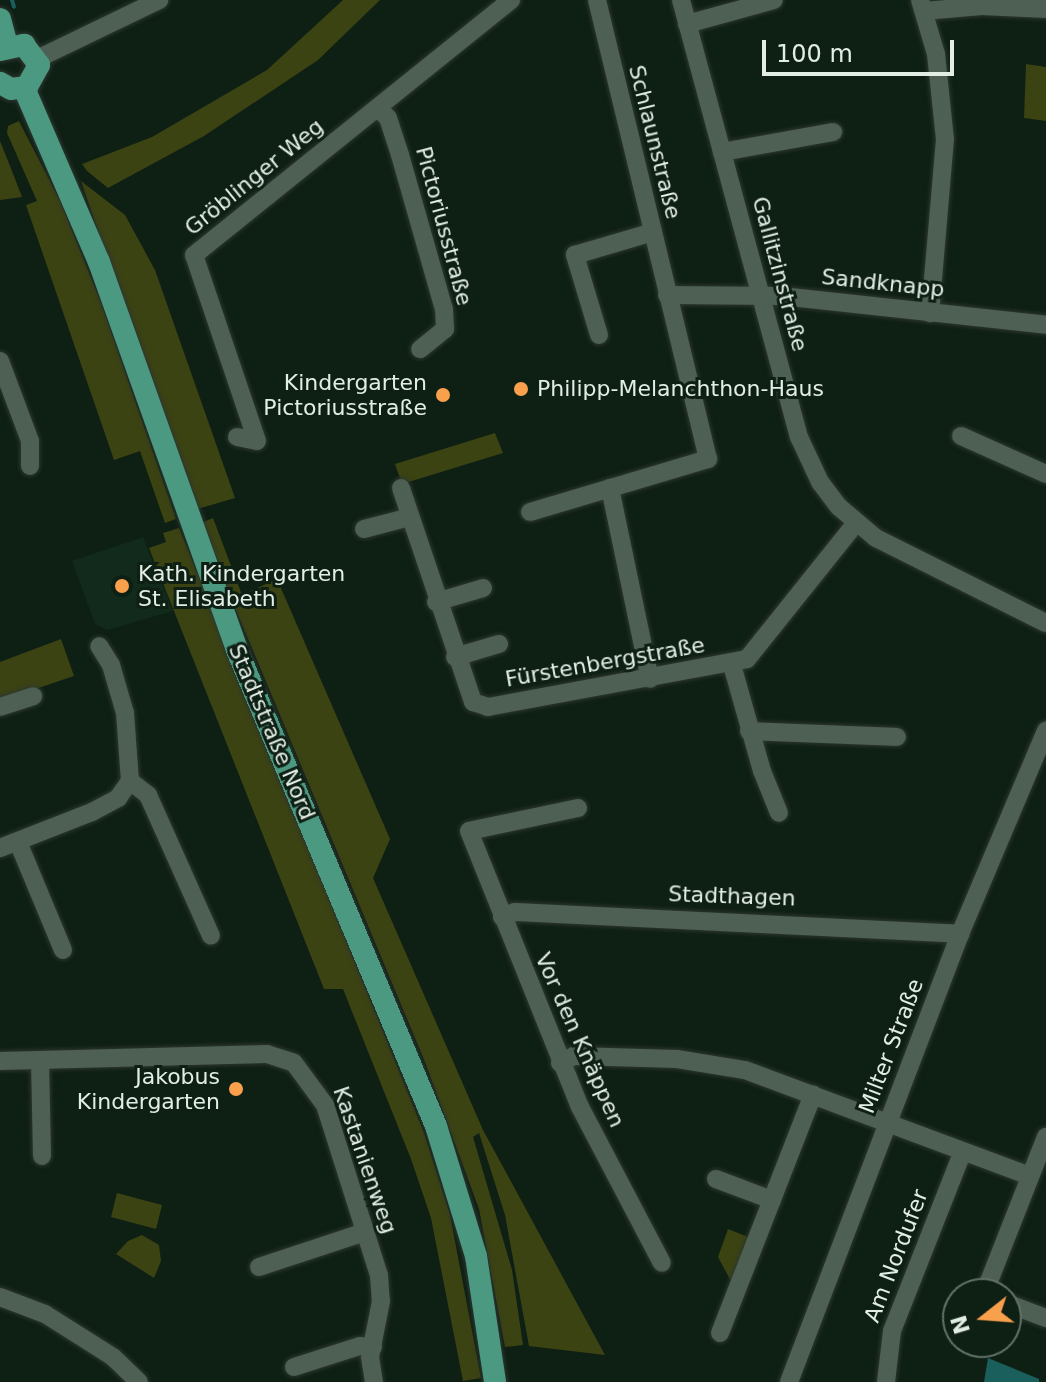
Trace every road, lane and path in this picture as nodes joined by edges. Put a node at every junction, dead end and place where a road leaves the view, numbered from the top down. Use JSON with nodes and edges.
{"nodes":[{"id":1,"x":159,"y":0,"type":"edge"},
{"id":2,"x":511,"y":0,"type":"edge"},
{"id":3,"x":597,"y":0,"type":"edge"},
{"id":4,"x":681,"y":0,"type":"edge"},
{"id":5,"x":774,"y":0,"type":"edge"},
{"id":6,"x":922,"y":6,"type":"edge"},
{"id":7,"x":1046,"y":9,"type":"edge"},
{"id":8,"x":0,"y":19,"type":"edge"},
{"id":9,"x":687,"y":24,"type":"junction"},
{"id":10,"x":4,"y":48,"type":"edge"},
{"id":11,"x":48,"y":54,"type":"junction"},
{"id":12,"x":0,"y":83,"type":"edge"},
{"id":13,"x":24,"y":88,"type":"junction"},
{"id":14,"x":378,"y":108,"type":"junction"},
{"id":15,"x":833,"y":132,"type":"dead end"},
{"id":16,"x":722,"y":152,"type":"junction"},
{"id":17,"x":653,"y":232,"type":"junction"},
{"id":18,"x":667,"y":295,"type":"junction"},
{"id":19,"x":761,"y":295,"type":"junction"},
{"id":20,"x":937,"y":313,"type":"junction"},
{"id":21,"x":1046,"y":325,"type":"edge"},
{"id":22,"x":599,"y":335,"type":"dead end"},
{"id":23,"x":420,"y":349,"type":"dead end"},
{"id":24,"x":0,"y":361,"type":"edge"},
{"id":25,"x":961,"y":436,"type":"dead end"},
{"id":26,"x":237,"y":437,"type":"dead end"},
{"id":27,"x":30,"y":466,"type":"dead end"},
{"id":28,"x":1046,"y":474,"type":"edge"},
{"id":29,"x":401,"y":488,"type":"dead end"},
{"id":30,"x":610,"y":488,"type":"junction"},
{"id":31,"x":530,"y":512,"type":"dead end"},
{"id":32,"x":410,"y":517,"type":"junction"},
{"id":33,"x":856,"y":523,"type":"junction"},
{"id":34,"x":364,"y":529,"type":"dead end"},
{"id":35,"x":483,"y":588,"type":"dead end"},
{"id":36,"x":436,"y":602,"type":"junction"},
{"id":37,"x":1046,"y":623,"type":"edge"},
{"id":38,"x":499,"y":644,"type":"dead end"},
{"id":39,"x":99,"y":646,"type":"dead end"},
{"id":40,"x":455,"y":657,"type":"junction"},
{"id":41,"x":732,"y":665,"type":"junction"},
{"id":42,"x":650,"y":679,"type":"junction"},
{"id":43,"x":33,"y":696,"type":"dead end"},
{"id":44,"x":0,"y":707,"type":"edge"},
{"id":45,"x":1046,"y":730,"type":"edge"},
{"id":46,"x":749,"y":731,"type":"junction"},
{"id":47,"x":897,"y":737,"type":"dead end"},
{"id":48,"x":130,"y":781,"type":"junction"},
{"id":49,"x":578,"y":808,"type":"dead end"},
{"id":50,"x":779,"y":813,"type":"dead end"},
{"id":51,"x":9,"y":845,"type":"edge"},
{"id":52,"x":502,"y":917,"type":"junction"},
{"id":53,"x":960,"y":934,"type":"junction"},
{"id":54,"x":211,"y":936,"type":"dead end"},
{"id":55,"x":63,"y":950,"type":"dead end"},
{"id":56,"x":40,"y":1060,"type":"junction"},
{"id":57,"x":0,"y":1061,"type":"edge"},
{"id":58,"x":560,"y":1063,"type":"junction"},
{"id":59,"x":813,"y":1094,"type":"junction"},
{"id":60,"x":888,"y":1121,"type":"junction"},
{"id":61,"x":1046,"y":1137,"type":"edge"},
{"id":62,"x":963,"y":1151,"type":"junction"},
{"id":63,"x":42,"y":1156,"type":"dead end"},
{"id":64,"x":1030,"y":1176,"type":"junction"},
{"id":65,"x":716,"y":1179,"type":"dead end"},
{"id":66,"x":772,"y":1200,"type":"junction"},
{"id":67,"x":365,"y":1232,"type":"junction"},
{"id":68,"x":662,"y":1263,"type":"dead end"},
{"id":69,"x":259,"y":1267,"type":"dead end"},
{"id":70,"x":990,"y":1278,"type":"edge"},
{"id":71,"x":0,"y":1297,"type":"edge"},
{"id":72,"x":1022,"y":1309,"type":"edge"},
{"id":73,"x":1046,"y":1318,"type":"edge"},
{"id":74,"x":720,"y":1333,"type":"dead end"},
{"id":75,"x":373,"y":1347,"type":"junction"},
{"id":76,"x":294,"y":1367,"type":"dead end"},
{"id":77,"x":139,"y":1382,"type":"edge"},
{"id":78,"x":374,"y":1382,"type":"edge"},
{"id":79,"x":495,"y":1382,"type":"edge"},
{"id":80,"x":789,"y":1382,"type":"edge"},
{"id":81,"x":886,"y":1382,"type":"edge"}],
"edges":[{"from":1,"to":11,"type":"street"},
{"from":2,"to":14,"type":"street","name":"Gröblinger Weg"},
{"from":3,"to":17,"type":"street","name":"Schlaunstraße"},
{"from":4,"to":9,"type":"street","name":"Gallitzinstraße"},
{"from":5,"to":9,"type":"street"},
{"from":6,"to":7,"type":"street"},
{"from":6,"to":20,"type":"street"},
{"from":8,"to":10,"type":"main road"},
{"from":9,"to":16,"type":"street","name":"Gallitzinstraße"},
{"from":10,"to":11,"type":"main road"},
{"from":11,"to":13,"type":"main road"},
{"from":12,"to":13,"type":"main road"},
{"from":13,"to":79,"type":"main road","name":"Stadtstraße Nord"},
{"from":14,"to":23,"type":"street","name":"Pictoriusstraße"},
{"from":14,"to":26,"type":"street","name":"Gröblinger Weg"},
{"from":15,"to":16,"type":"street"},
{"from":16,"to":19,"type":"street","name":"Gallitzinstraße"},
{"from":17,"to":18,"type":"street","name":"Schlaunstraße"},
{"from":17,"to":22,"type":"street"},
{"from":18,"to":19,"type":"street","name":"Sandknapp"},
{"from":18,"to":30,"type":"street","name":"Schlaunstraße"},
{"from":19,"to":20,"type":"street","name":"Sandknapp"},
{"from":19,"to":33,"type":"street","name":"Gallitzinstraße"},
{"from":20,"to":21,"type":"street","name":"Sandknapp"},
{"from":24,"to":27,"type":"street"},
{"from":25,"to":28,"type":"street"},
{"from":29,"to":32,"type":"street","name":"Fürstenbergstraße"},
{"from":30,"to":31,"type":"street"},
{"from":30,"to":42,"type":"street"},
{"from":32,"to":34,"type":"street"},
{"from":32,"to":36,"type":"street","name":"Fürstenbergstraße"},
{"from":33,"to":37,"type":"street","name":"Gallitzinstraße"},
{"from":33,"to":41,"type":"street","name":"Fürstenbergstraße"},
{"from":35,"to":36,"type":"street"},
{"from":36,"to":40,"type":"street","name":"Fürstenbergstraße"},
{"from":38,"to":40,"type":"street"},
{"from":39,"to":48,"type":"street"},
{"from":40,"to":42,"type":"street","name":"Fürstenbergstraße"},
{"from":41,"to":42,"type":"street","name":"Fürstenbergstraße"},
{"from":41,"to":46,"type":"street","name":"Fürstenbergstraße"},
{"from":43,"to":44,"type":"street"},
{"from":45,"to":53,"type":"street","name":"Milter Straße"},
{"from":46,"to":47,"type":"street"},
{"from":46,"to":50,"type":"street","name":"Fürstenbergstraße"},
{"from":48,"to":51,"type":"street"},
{"from":48,"to":54,"type":"street"},
{"from":49,"to":52,"type":"street","name":"Vor den Knäppen"},
{"from":51,"to":55,"type":"street"},
{"from":52,"to":53,"type":"street","name":"Stadthagen"},
{"from":52,"to":58,"type":"street","name":"Vor den Knäppen"},
{"from":53,"to":60,"type":"street","name":"Milter Straße"},
{"from":56,"to":57,"type":"street","name":"Kastanienweg"},
{"from":56,"to":63,"type":"street"},
{"from":56,"to":67,"type":"street","name":"Kastanienweg"},
{"from":58,"to":59,"type":"street"},
{"from":58,"to":68,"type":"street","name":"Vor den Knäppen"},
{"from":59,"to":60,"type":"street"},
{"from":59,"to":66,"type":"street"},
{"from":60,"to":62,"type":"street"},
{"from":60,"to":80,"type":"street","name":"Milter Straße"},
{"from":61,"to":64,"type":"street"},
{"from":62,"to":64,"type":"street"},
{"from":62,"to":81,"type":"street","name":"Am Nordufer"},
{"from":64,"to":70,"type":"street"},
{"from":65,"to":66,"type":"street"},
{"from":66,"to":74,"type":"street"},
{"from":67,"to":69,"type":"street"},
{"from":67,"to":75,"type":"street","name":"Kastanienweg"},
{"from":71,"to":77,"type":"street"},
{"from":72,"to":73,"type":"street"},
{"from":75,"to":76,"type":"street"},
{"from":75,"to":78,"type":"street","name":"Kastanienweg"}]}
